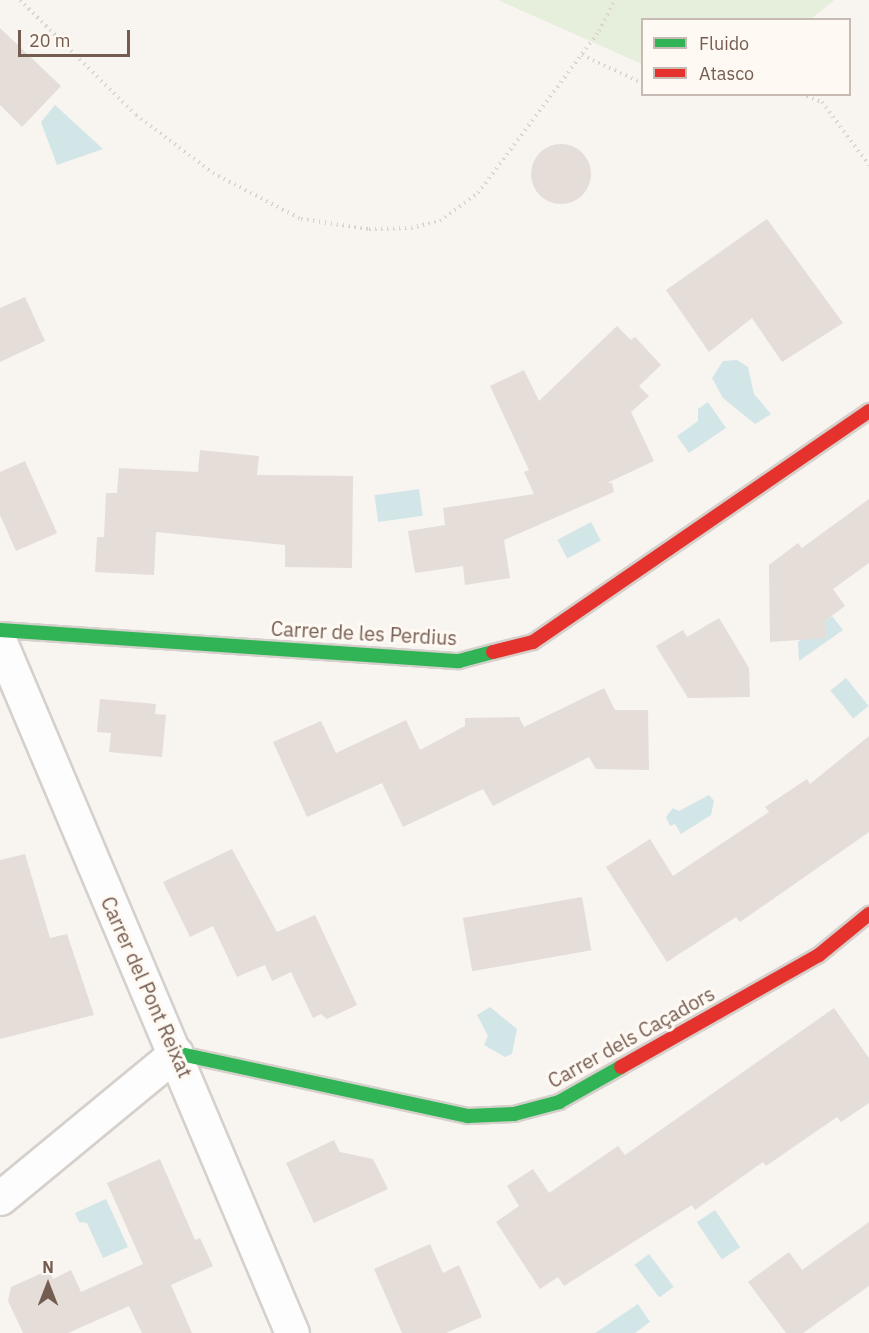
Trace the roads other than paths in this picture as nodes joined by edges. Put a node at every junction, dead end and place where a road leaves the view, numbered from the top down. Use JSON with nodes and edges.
{"nodes":[{"id":1,"x":869,"y":411,"type":"edge"},
{"id":2,"x":0,"y":630,"type":"edge"},
{"id":3,"x":0,"y":642,"type":"edge"},
{"id":4,"x":869,"y":914,"type":"edge"},
{"id":5,"x":176,"y":1053,"type":"junction"},
{"id":6,"x":0,"y":1198,"type":"edge"},
{"id":7,"x":292,"y":1333,"type":"edge"}],
"edges":[{"from":1,"to":2,"type":"street","name":"Carrer de les Perdius"},
{"from":3,"to":5,"type":"street","name":"Carrer del Pont Reixat"},
{"from":4,"to":5,"type":"street","name":"Carrer dels Caçadors"},
{"from":5,"to":6,"type":"street"},
{"from":5,"to":7,"type":"street","name":"Carrer del Pont Reixat"}]}
